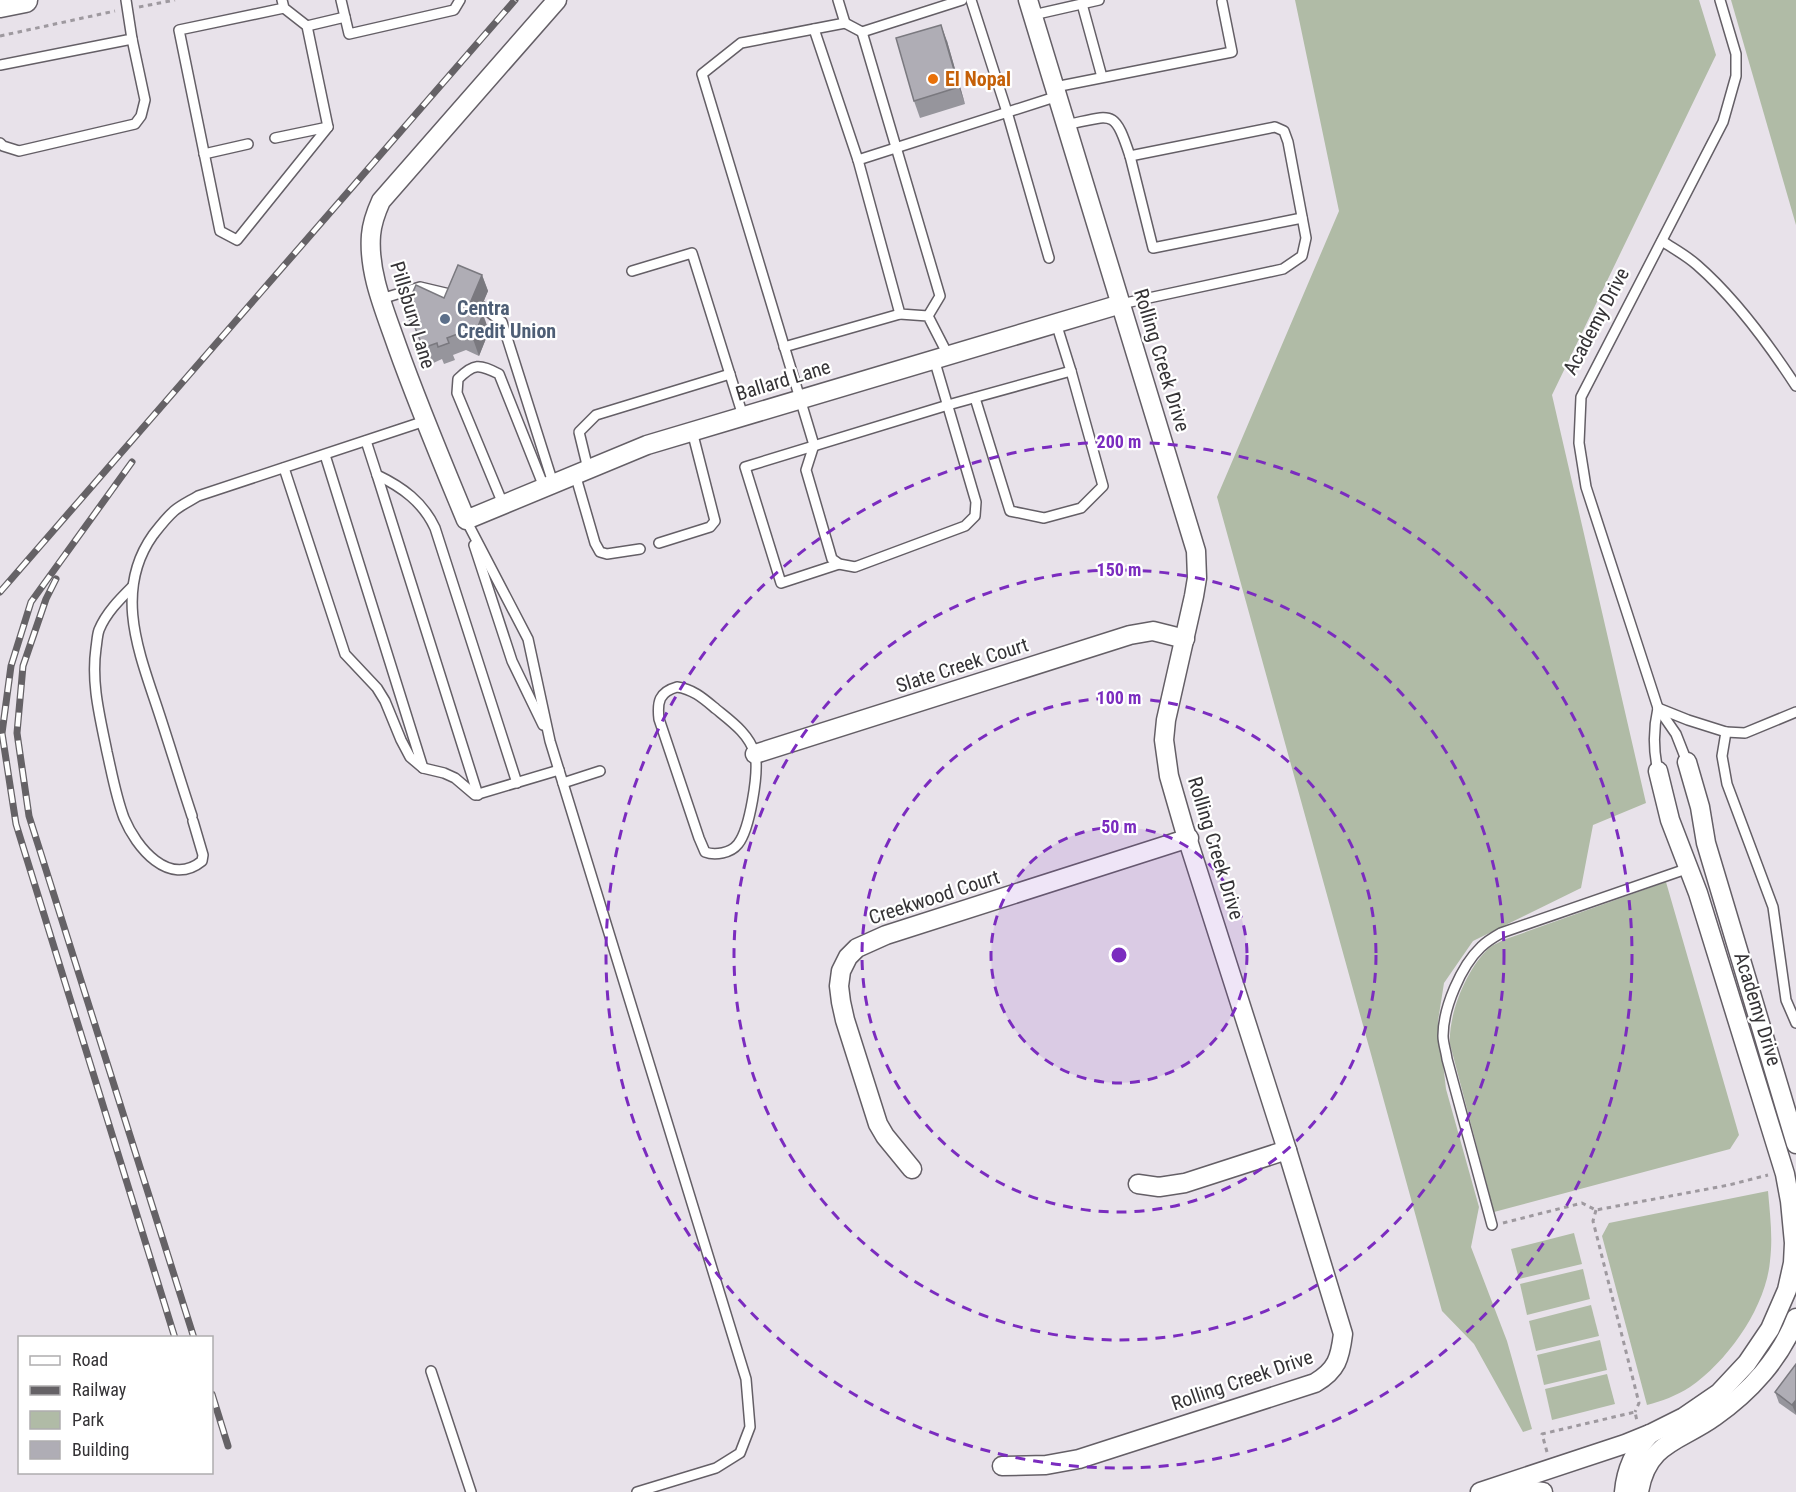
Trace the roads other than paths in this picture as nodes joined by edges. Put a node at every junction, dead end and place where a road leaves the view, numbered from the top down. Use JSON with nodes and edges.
{"nodes":[{"id":1,"x":25,"y":0,"type":"edge"},
{"id":2,"x":341,"y":0,"type":"edge"},
{"id":3,"x":460,"y":0,"type":"edge"},
{"id":4,"x":557,"y":0,"type":"edge"},
{"id":5,"x":838,"y":0,"type":"edge"},
{"id":6,"x":962,"y":0,"type":"edge"},
{"id":7,"x":971,"y":0,"type":"edge"},
{"id":8,"x":1100,"y":0,"type":"edge"},
{"id":9,"x":1720,"y":0,"type":"edge"},
{"id":10,"x":1222,"y":2,"type":"dead end"},
{"id":11,"x":127,"y":4,"type":"edge"},
{"id":12,"x":283,"y":4,"type":"edge"},
{"id":13,"x":1082,"y":4,"type":"junction"},
{"id":14,"x":0,"y":5,"type":"edge"},
{"id":15,"x":1030,"y":8,"type":"edge"},
{"id":16,"x":345,"y":16,"type":"junction"},
{"id":17,"x":845,"y":23,"type":"junction"},
{"id":18,"x":308,"y":26,"type":"junction"},
{"id":19,"x":814,"y":29,"type":"junction"},
{"id":20,"x":862,"y":32,"type":"junction"},
{"id":21,"x":132,"y":39,"type":"junction"},
{"id":22,"x":0,"y":65,"type":"edge"},
{"id":23,"x":1102,"y":77,"type":"junction"},
{"id":24,"x":1056,"y":91,"type":"junction"},
{"id":25,"x":1007,"y":112,"type":"junction"},
{"id":26,"x":1066,"y":125,"type":"junction"},
{"id":27,"x":328,"y":127,"type":"junction"},
{"id":28,"x":275,"y":138,"type":"dead end"},
{"id":29,"x":0,"y":142,"type":"edge"},
{"id":30,"x":248,"y":144,"type":"dead end"},
{"id":31,"x":896,"y":148,"type":"junction"},
{"id":32,"x":204,"y":154,"type":"junction"},
{"id":33,"x":1130,"y":156,"type":"junction"},
{"id":34,"x":858,"y":160,"type":"junction"},
{"id":35,"x":1302,"y":218,"type":"junction"},
{"id":36,"x":1662,"y":241,"type":"junction"},
{"id":37,"x":1049,"y":258,"type":"dead end"},
{"id":38,"x":632,"y":271,"type":"dead end"},
{"id":39,"x":458,"y":296,"type":"edge"},
{"id":40,"x":381,"y":299,"type":"junction"},
{"id":41,"x":1121,"y":304,"type":"junction"},
{"id":42,"x":481,"y":306,"type":"dead end"},
{"id":43,"x":900,"y":314,"type":"junction"},
{"id":44,"x":928,"y":316,"type":"junction"},
{"id":45,"x":1056,"y":323,"type":"junction"},
{"id":46,"x":784,"y":347,"type":"junction"},
{"id":47,"x":941,"y":357,"type":"junction"},
{"id":48,"x":1071,"y":371,"type":"junction"},
{"id":49,"x":730,"y":374,"type":"junction"},
{"id":50,"x":1796,"y":386,"type":"edge"},
{"id":51,"x":975,"y":398,"type":"junction"},
{"id":52,"x":799,"y":399,"type":"junction"},
{"id":53,"x":948,"y":405,"type":"junction"},
{"id":54,"x":743,"y":416,"type":"junction"},
{"id":55,"x":425,"y":421,"type":"junction"},
{"id":56,"x":692,"y":431,"type":"junction"},
{"id":57,"x":366,"y":441,"type":"junction"},
{"id":58,"x":814,"y":445,"type":"junction"},
{"id":59,"x":325,"y":455,"type":"junction"},
{"id":60,"x":284,"y":468,"type":"junction"},
{"id":61,"x":582,"y":471,"type":"junction"},
{"id":62,"x":377,"y":475,"type":"junction"},
{"id":63,"x":549,"y":485,"type":"junction"},
{"id":64,"x":502,"y":504,"type":"junction"},
{"id":65,"x":466,"y":520,"type":"junction"},
{"id":66,"x":659,"y":543,"type":"dead end"},
{"id":67,"x":640,"y":549,"type":"dead end"},
{"id":68,"x":839,"y":564,"type":"junction"},
{"id":69,"x":132,"y":587,"type":"junction"},
{"id":70,"x":1185,"y":639,"type":"junction"},
{"id":71,"x":1658,"y":708,"type":"junction"},
{"id":72,"x":1796,"y":712,"type":"edge"},
{"id":73,"x":1726,"y":732,"type":"junction"},
{"id":74,"x":550,"y":741,"type":"junction"},
{"id":75,"x":755,"y":754,"type":"junction"},
{"id":76,"x":1687,"y":762,"type":"joint"},
{"id":77,"x":423,"y":768,"type":"junction"},
{"id":78,"x":559,"y":770,"type":"junction"},
{"id":79,"x":600,"y":771,"type":"dead end"},
{"id":80,"x":1658,"y":771,"type":"joint"},
{"id":81,"x":517,"y":783,"type":"junction"},
{"id":82,"x":563,"y":783,"type":"junction"},
{"id":83,"x":478,"y":795,"type":"junction"},
{"id":84,"x":1189,"y":838,"type":"junction"},
{"id":85,"x":1694,"y":847,"type":"junction"},
{"id":86,"x":1689,"y":868,"type":"junction"},
{"id":87,"x":1796,"y":1023,"type":"edge"},
{"id":88,"x":1796,"y":1144,"type":"edge"},
{"id":89,"x":1287,"y":1150,"type":"junction"},
{"id":90,"x":912,"y":1169,"type":"dead end"},
{"id":91,"x":1138,"y":1184,"type":"dead end"},
{"id":92,"x":1492,"y":1226,"type":"road end"},
{"id":93,"x":1774,"y":1323,"type":"junction"},
{"id":94,"x":1794,"y":1328,"type":"edge"},
{"id":95,"x":431,"y":1371,"type":"dead end"},
{"id":96,"x":1647,"y":1435,"type":"junction"},
{"id":97,"x":1002,"y":1466,"type":"dead end"},
{"id":98,"x":1488,"y":1489,"type":"edge"},
{"id":99,"x":471,"y":1492,"type":"edge"},
{"id":100,"x":637,"y":1492,"type":"edge"},
{"id":101,"x":1543,"y":1492,"type":"edge"},
{"id":102,"x":1624,"y":1492,"type":"edge"},
{"id":103,"x":1639,"y":1492,"type":"edge"}],
"edges":[{"from":1,"to":14,"type":"main road"},
{"from":2,"to":16,"type":"lane"},
{"from":3,"to":16,"type":"lane"},
{"from":4,"to":40,"type":"street","name":"Pillsbury Lane"},
{"from":5,"to":17,"type":"lane"},
{"from":6,"to":20,"type":"lane"},
{"from":7,"to":25,"type":"lane"},
{"from":8,"to":13,"type":"lane"},
{"from":9,"to":36,"type":"lane","name":"Academy Drive"},
{"from":10,"to":23,"type":"lane"},
{"from":11,"to":21,"type":"lane"},
{"from":12,"to":18,"type":"lane"},
{"from":12,"to":32,"type":"lane"},
{"from":13,"to":15,"type":"lane"},
{"from":13,"to":23,"type":"lane"},
{"from":15,"to":24,"type":"street","name":"Rolling Creek Drive"},
{"from":16,"to":18,"type":"lane"},
{"from":17,"to":19,"type":"lane"},
{"from":17,"to":20,"type":"lane"},
{"from":18,"to":27,"type":"lane"},
{"from":19,"to":34,"type":"lane"},
{"from":19,"to":46,"type":"lane"},
{"from":20,"to":31,"type":"lane"},
{"from":21,"to":22,"type":"lane"},
{"from":21,"to":29,"type":"lane"},
{"from":23,"to":24,"type":"lane"},
{"from":24,"to":25,"type":"lane"},
{"from":24,"to":26,"type":"street","name":"Rolling Creek Drive"},
{"from":25,"to":31,"type":"lane"},
{"from":25,"to":37,"type":"lane"},
{"from":26,"to":33,"type":"lane"},
{"from":26,"to":41,"type":"street","name":"Rolling Creek Drive"},
{"from":27,"to":28,"type":"lane"},
{"from":27,"to":32,"type":"lane"},
{"from":30,"to":32,"type":"lane"},
{"from":31,"to":34,"type":"lane"},
{"from":31,"to":44,"type":"lane"},
{"from":33,"to":35,"type":"lane"},
{"from":33,"to":35,"type":"lane"},
{"from":34,"to":43,"type":"lane"},
{"from":35,"to":41,"type":"lane"},
{"from":36,"to":50,"type":"lane"},
{"from":36,"to":71,"type":"lane","name":"Academy Drive"},
{"from":38,"to":49,"type":"lane"},
{"from":39,"to":40,"type":"lane"},
{"from":40,"to":55,"type":"street","name":"Pillsbury Lane"},
{"from":41,"to":45,"type":"street","name":"Ballard Lane"},
{"from":41,"to":70,"type":"street","name":"Rolling Creek Drive"},
{"from":42,"to":63,"type":"lane"},
{"from":43,"to":44,"type":"lane"},
{"from":43,"to":46,"type":"lane"},
{"from":44,"to":47,"type":"lane"},
{"from":45,"to":47,"type":"street","name":"Ballard Lane"},
{"from":45,"to":48,"type":"lane"},
{"from":46,"to":52,"type":"lane"},
{"from":47,"to":52,"type":"street","name":"Ballard Lane"},
{"from":47,"to":53,"type":"lane"},
{"from":48,"to":51,"type":"lane"},
{"from":48,"to":51,"type":"lane"},
{"from":49,"to":54,"type":"lane"},
{"from":49,"to":61,"type":"lane"},
{"from":51,"to":53,"type":"lane"},
{"from":52,"to":54,"type":"street","name":"Ballard Lane"},
{"from":52,"to":58,"type":"lane"},
{"from":53,"to":58,"type":"lane"},
{"from":53,"to":68,"type":"lane"},
{"from":54,"to":56,"type":"street","name":"Ballard Lane"},
{"from":55,"to":57,"type":"lane"},
{"from":55,"to":65,"type":"street","name":"Pillsbury Lane"},
{"from":56,"to":61,"type":"street","name":"Ballard Lane"},
{"from":56,"to":66,"type":"lane"},
{"from":57,"to":59,"type":"lane"},
{"from":57,"to":62,"type":"lane"},
{"from":58,"to":68,"type":"lane"},
{"from":58,"to":68,"type":"lane"},
{"from":59,"to":60,"type":"lane"},
{"from":59,"to":77,"type":"lane"},
{"from":60,"to":69,"type":"lane"},
{"from":60,"to":77,"type":"lane"},
{"from":61,"to":63,"type":"street","name":"Ballard Lane"},
{"from":61,"to":67,"type":"lane"},
{"from":62,"to":81,"type":"lane"},
{"from":62,"to":83,"type":"lane"},
{"from":63,"to":64,"type":"street","name":"Ballard Lane"},
{"from":63,"to":64,"type":"lane"},
{"from":64,"to":65,"type":"street","name":"Ballard Lane"},
{"from":65,"to":74,"type":"lane"},
{"from":65,"to":74,"type":"lane"},
{"from":69,"to":69,"type":"lane"},
{"from":70,"to":75,"type":"street","name":"Slate Creek Court"},
{"from":70,"to":84,"type":"street","name":"Rolling Creek Drive"},
{"from":71,"to":73,"type":"lane"},
{"from":71,"to":76,"type":"lane","name":"Academy Drive"},
{"from":71,"to":80,"type":"lane","name":"Academy Drive"},
{"from":72,"to":73,"type":"lane"},
{"from":73,"to":87,"type":"lane"},
{"from":74,"to":78,"type":"lane"},
{"from":75,"to":75,"type":"lane"},
{"from":76,"to":85,"type":"street","name":"Academy Drive"},
{"from":77,"to":83,"type":"lane"},
{"from":78,"to":81,"type":"lane"},
{"from":78,"to":82,"type":"lane"},
{"from":79,"to":82,"type":"lane"},
{"from":80,"to":85,"type":"street","name":"Academy Drive"},
{"from":81,"to":83,"type":"lane"},
{"from":82,"to":100,"type":"lane"},
{"from":84,"to":89,"type":"street","name":"Rolling Creek Drive"},
{"from":84,"to":90,"type":"street","name":"Creekwood Court"},
{"from":85,"to":86,"type":"street","name":"Academy Drive"},
{"from":85,"to":88,"type":"street","name":"Academy Drive"},
{"from":86,"to":92,"type":"lane"},
{"from":86,"to":93,"type":"street","name":"Academy Drive"},
{"from":89,"to":91,"type":"street"},
{"from":89,"to":97,"type":"street","name":"Rolling Creek Drive"},
{"from":93,"to":94,"type":"lane"},
{"from":93,"to":96,"type":"street","name":"Academy Drive"},
{"from":94,"to":103,"type":"street"},
{"from":95,"to":99,"type":"lane"},
{"from":96,"to":98,"type":"street","name":"Academy Drive"},
{"from":96,"to":102,"type":"street"},
{"from":98,"to":101,"type":"street","name":"Academy Drive"}]}
